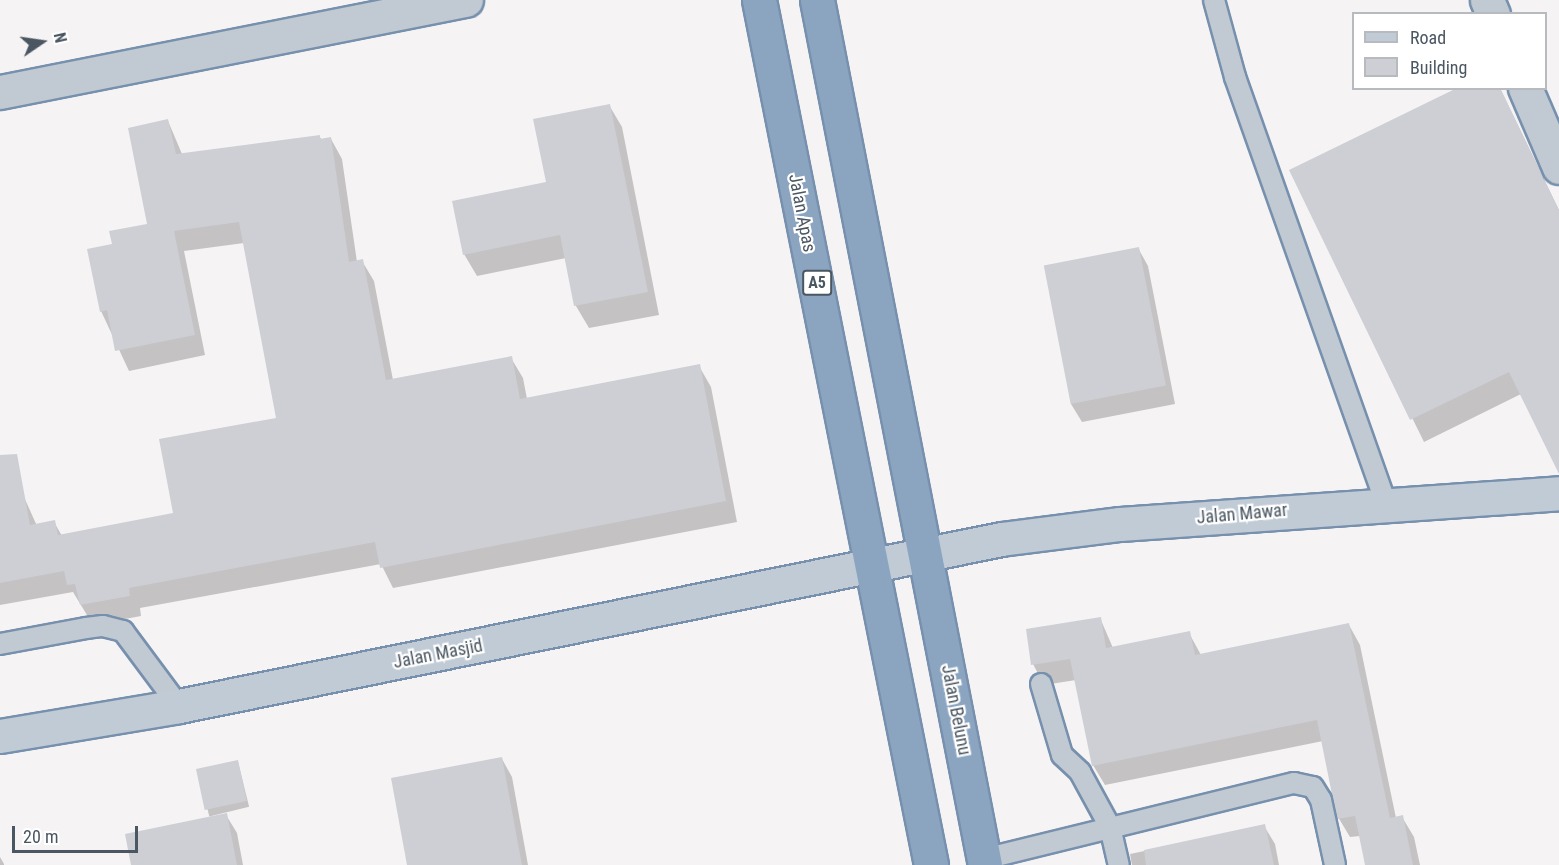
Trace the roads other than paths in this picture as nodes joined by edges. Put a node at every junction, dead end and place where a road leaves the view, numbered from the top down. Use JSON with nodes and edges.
{"nodes":[{"id":1,"x":466,"y":0,"type":"edge"},
{"id":2,"x":759,"y":0,"type":"edge"},
{"id":3,"x":817,"y":0,"type":"edge"},
{"id":4,"x":1214,"y":0,"type":"edge"},
{"id":5,"x":1526,"y":90,"type":"edge"},
{"id":6,"x":0,"y":92,"type":"edge"},
{"id":7,"x":1559,"y":167,"type":"edge"},
{"id":8,"x":1559,"y":493,"type":"edge"},
{"id":9,"x":1386,"y":503,"type":"junction"},
{"id":10,"x":927,"y":556,"type":"junction"},
{"id":11,"x":874,"y":566,"type":"junction"},
{"id":12,"x":0,"y":644,"type":"edge"},
{"id":13,"x":1041,"y":684,"type":"dead end"},
{"id":14,"x":179,"y":706,"type":"junction"},
{"id":15,"x":0,"y":736,"type":"edge"},
{"id":16,"x":1110,"y":827,"type":"junction"},
{"id":17,"x":984,"y":862,"type":"edge"},
{"id":18,"x":932,"y":865,"type":"edge"},
{"id":19,"x":1119,"y":865,"type":"edge"},
{"id":20,"x":1335,"y":865,"type":"edge"}],
"edges":[{"from":1,"to":6,"type":"street"},
{"from":2,"to":11,"type":"highway","name":"Jalan Apas","number":"A5"},
{"from":3,"to":10,"type":"highway"},
{"from":4,"to":9,"type":"lane"},
{"from":5,"to":7,"type":"street"},
{"from":8,"to":9,"type":"street","name":"Jalan Mawar"},
{"from":9,"to":10,"type":"street","name":"Jalan Mawar"},
{"from":10,"to":11,"type":"street","name":"Jalan Mawar"},
{"from":10,"to":17,"type":"highway","name":"Jalan Belunu"},
{"from":11,"to":14,"type":"street","name":"Jalan Masjid"},
{"from":11,"to":18,"type":"highway","number":"A5"},
{"from":12,"to":14,"type":"lane"},
{"from":13,"to":16,"type":"lane"},
{"from":14,"to":15,"type":"street","name":"Jalan Masjid"},
{"from":16,"to":17,"type":"lane"},
{"from":16,"to":19,"type":"lane"},
{"from":16,"to":20,"type":"lane"}]}
